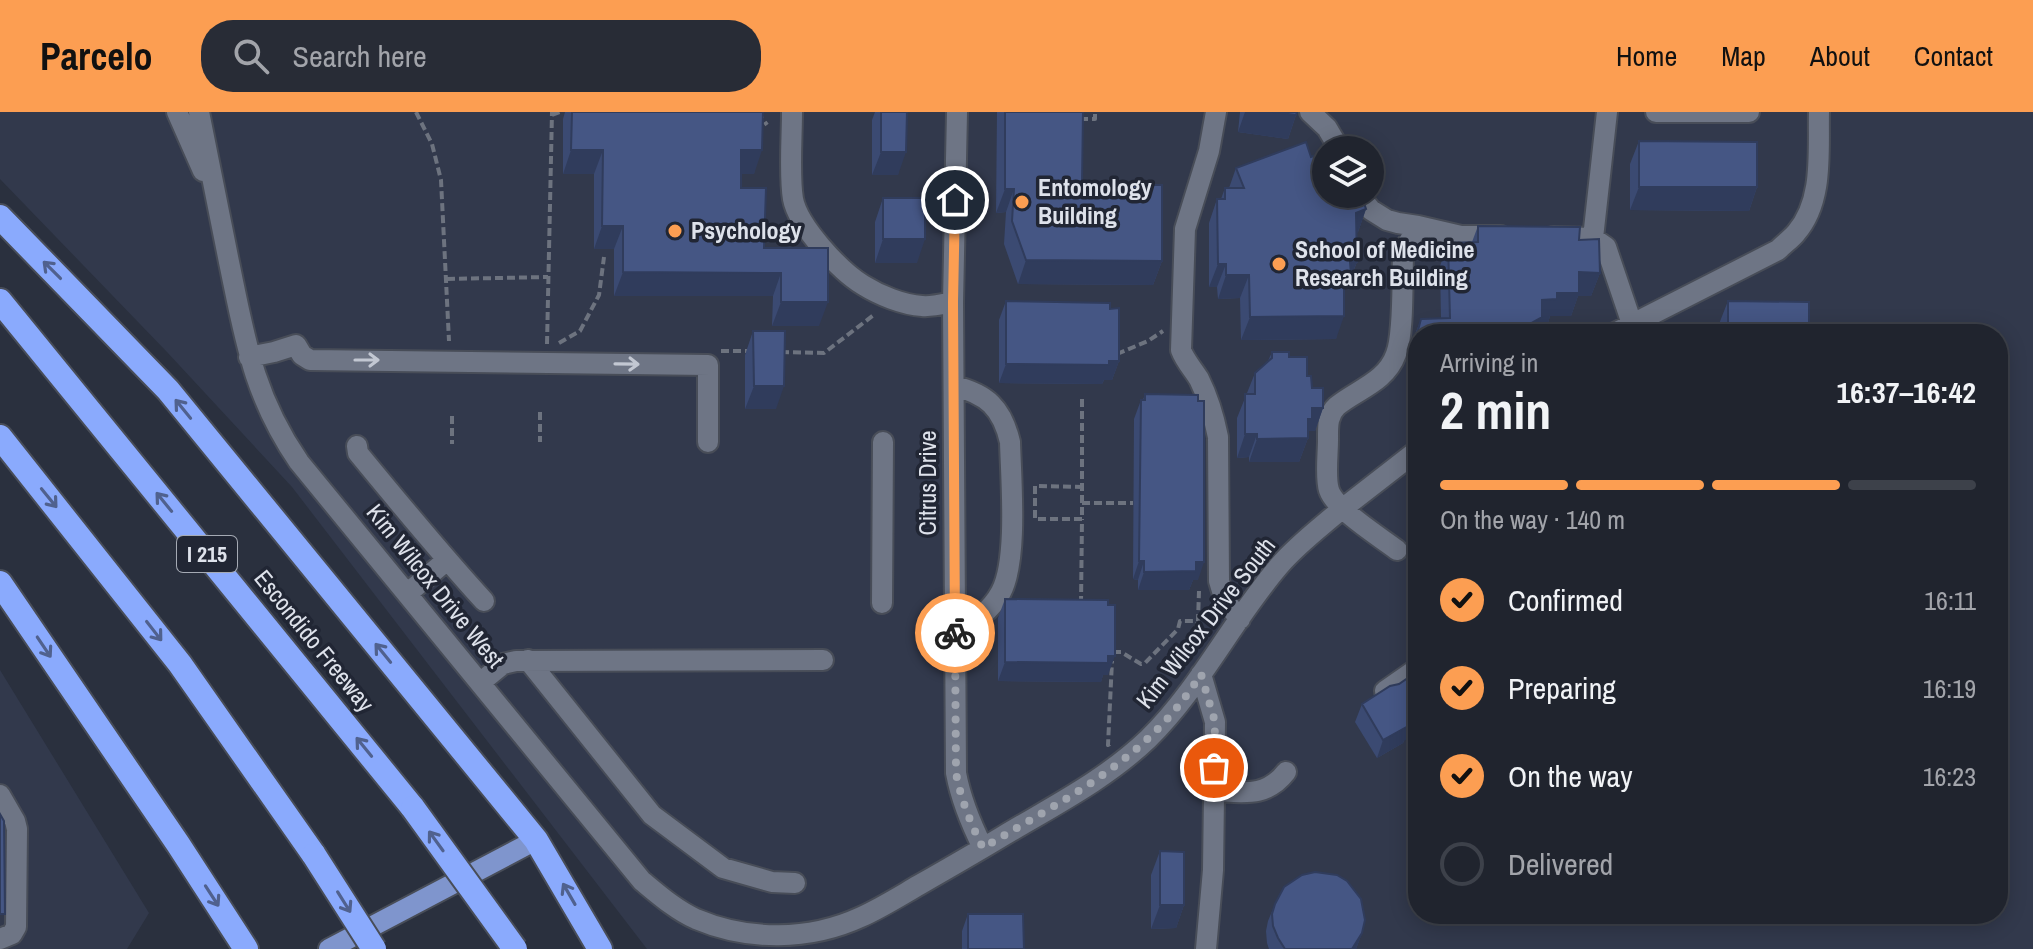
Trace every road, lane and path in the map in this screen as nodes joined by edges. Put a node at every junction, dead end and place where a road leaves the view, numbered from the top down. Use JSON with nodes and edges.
{"nodes":[{"id":1,"x":177,"y":112,"type":"edge"},
{"id":2,"x":199,"y":112,"type":"edge"},
{"id":3,"x":416,"y":112,"type":"edge"},
{"id":4,"x":560,"y":112,"type":"edge"},
{"id":5,"x":758,"y":112,"type":"edge"},
{"id":6,"x":792,"y":112,"type":"edge"},
{"id":7,"x":957,"y":112,"type":"edge"},
{"id":8,"x":1095,"y":112,"type":"edge"},
{"id":9,"x":1216,"y":112,"type":"edge"},
{"id":10,"x":1310,"y":112,"type":"edge"},
{"id":11,"x":1607,"y":112,"type":"edge"},
{"id":12,"x":1656,"y":112,"type":"edge"},
{"id":13,"x":1749,"y":112,"type":"edge"},
{"id":14,"x":1819,"y":112,"type":"edge"},
{"id":15,"x":552,"y":114,"type":"edge"},
{"id":16,"x":1077,"y":119,"type":"edge"},
{"id":17,"x":767,"y":125,"type":"dead end"},
{"id":18,"x":1332,"y":136,"type":"edge"},
{"id":19,"x":217,"y":200,"type":"junction"},
{"id":20,"x":1369,"y":208,"type":"edge"},
{"id":21,"x":0,"y":217,"type":"edge"},
{"id":22,"x":1418,"y":226,"type":"junction"},
{"id":23,"x":1593,"y":238,"type":"junction"},
{"id":24,"x":604,"y":257,"type":"dead end"},
{"id":25,"x":548,"y":277,"type":"junction"},
{"id":26,"x":446,"y":279,"type":"junction"},
{"id":27,"x":890,"y":297,"type":"junction"},
{"id":28,"x":0,"y":301,"type":"edge"},
{"id":29,"x":953,"y":302,"type":"junction"},
{"id":30,"x":1182,"y":318,"type":"junction"},
{"id":31,"x":1632,"y":324,"type":"joint"},
{"id":32,"x":768,"y":351,"type":"edge"},
{"id":33,"x":1115,"y":355,"type":"edge"},
{"id":34,"x":249,"y":357,"type":"junction"},
{"id":35,"x":451,"y":360,"type":"junction"},
{"id":36,"x":954,"y":386,"type":"junction"},
{"id":37,"x":1082,"y":399,"type":"dead end"},
{"id":38,"x":540,"y":412,"type":"dead end"},
{"id":39,"x":452,"y":416,"type":"dead end"},
{"id":40,"x":0,"y":437,"type":"edge"},
{"id":41,"x":540,"y":442,"type":"dead end"},
{"id":42,"x":708,"y":442,"type":"dead end"},
{"id":43,"x":883,"y":442,"type":"dead end"},
{"id":44,"x":452,"y":444,"type":"dead end"},
{"id":45,"x":357,"y":446,"type":"dead end"},
{"id":46,"x":1408,"y":458,"type":"edge"},
{"id":47,"x":1082,"y":487,"type":"junction"},
{"id":48,"x":1082,"y":503,"type":"junction"},
{"id":49,"x":1133,"y":503,"type":"dead end"},
{"id":50,"x":1343,"y":509,"type":"junction"},
{"id":51,"x":1082,"y":519,"type":"junction"},
{"id":52,"x":1397,"y":550,"type":"dead end"},
{"id":53,"x":447,"y":560,"type":"junction"},
{"id":54,"x":1200,"y":581,"type":"edge"},
{"id":55,"x":0,"y":583,"type":"edge"},
{"id":56,"x":408,"y":593,"type":"junction"},
{"id":57,"x":484,"y":601,"type":"dead end"},
{"id":58,"x":882,"y":603,"type":"dead end"},
{"id":59,"x":1081,"y":610,"type":"edge"},
{"id":60,"x":1240,"y":619,"type":"junction"},
{"id":61,"x":1198,"y":621,"type":"junction"},
{"id":62,"x":955,"y":633,"type":"junction"},
{"id":63,"x":528,"y":660,"type":"junction"},
{"id":64,"x":823,"y":660,"type":"dead end"},
{"id":65,"x":1193,"y":668,"type":"junction"},
{"id":66,"x":1408,"y":675,"type":"edge"},
{"id":67,"x":481,"y":682,"type":"junction"},
{"id":68,"x":1385,"y":691,"type":"edge"},
{"id":69,"x":1117,"y":737,"type":"dead end"},
{"id":70,"x":1286,"y":772,"type":"dead end"},
{"id":71,"x":1214,"y":791,"type":"junction"},
{"id":72,"x":0,"y":795,"type":"edge"},
{"id":73,"x":536,"y":840,"type":"junction"},
{"id":74,"x":983,"y":848,"type":"junction"},
{"id":75,"x":795,"y":883,"type":"dead end"},
{"id":76,"x":817,"y":931,"type":"joint"},
{"id":77,"x":0,"y":939,"type":"edge"},
{"id":78,"x":246,"y":949,"type":"edge"},
{"id":79,"x":329,"y":949,"type":"edge"},
{"id":80,"x":374,"y":949,"type":"edge"},
{"id":81,"x":515,"y":949,"type":"edge"},
{"id":82,"x":600,"y":949,"type":"edge"},
{"id":83,"x":1206,"y":949,"type":"edge"}],
"edges":[{"from":1,"to":19,"type":"street"},
{"from":2,"to":19,"type":"street","name":"Kim Wilcox Drive West"},
{"from":3,"to":26,"type":"path"},
{"from":4,"to":15,"type":"path"},
{"from":5,"to":17,"type":"path"},
{"from":6,"to":27,"type":"street"},
{"from":7,"to":29,"type":"street","name":"Citrus Drive"},
{"from":8,"to":16,"type":"path"},
{"from":9,"to":30,"type":"street"},
{"from":10,"to":18,"type":"street"},
{"from":11,"to":23,"type":"street"},
{"from":12,"to":13,"type":"street"},
{"from":14,"to":31,"type":"street"},
{"from":15,"to":25,"type":"path"},
{"from":19,"to":34,"type":"street","name":"Kim Wilcox Drive West"},
{"from":20,"to":22,"type":"street"},
{"from":73,"to":21,"type":"highway","one_way":true},
{"from":22,"to":23,"type":"street"},
{"from":22,"to":50,"type":"street"},
{"from":23,"to":31,"type":"street"},
{"from":24,"to":25,"type":"path"},
{"from":25,"to":26,"type":"path"},
{"from":26,"to":35,"type":"path"},
{"from":27,"to":29,"type":"street"},
{"from":27,"to":32,"type":"path"},
{"from":81,"to":28,"type":"highway","name":"Escondido Freeway","number":"I 215","one_way":true,"bridge":true},
{"from":29,"to":36,"type":"street","name":"Citrus Drive"},
{"from":30,"to":33,"type":"path"},
{"from":30,"to":60,"type":"street"},
{"from":34,"to":35,"type":"street","one_way":true},
{"from":34,"to":56,"type":"street","name":"Kim Wilcox Drive West"},
{"from":35,"to":42,"type":"street","one_way":true},
{"from":36,"to":62,"type":"street","name":"Citrus Drive"},
{"from":36,"to":62,"type":"street"},
{"from":37,"to":47,"type":"path"},
{"from":38,"to":41,"type":"path"},
{"from":39,"to":44,"type":"path"},
{"from":40,"to":80,"type":"highway","one_way":true,"bridge":true},
{"from":43,"to":58,"type":"street"},
{"from":45,"to":53,"type":"street"},
{"from":46,"to":50,"type":"street","name":"Kim Wilcox Drive South"},
{"from":47,"to":48,"type":"path"},
{"from":47,"to":51,"type":"path"},
{"from":48,"to":49,"type":"path"},
{"from":48,"to":51,"type":"path"},
{"from":50,"to":52,"type":"street"},
{"from":50,"to":60,"type":"street","name":"Kim Wilcox Drive South"},
{"from":51,"to":59,"type":"path"},
{"from":53,"to":56,"type":"street"},
{"from":53,"to":57,"type":"street"},
{"from":54,"to":61,"type":"path"},
{"from":55,"to":78,"type":"highway","one_way":true},
{"from":56,"to":67,"type":"street","name":"Kim Wilcox Drive West"},
{"from":60,"to":65,"type":"street","name":"Kim Wilcox Drive South"},
{"from":61,"to":65,"type":"path"},
{"from":61,"to":69,"type":"path"},
{"from":62,"to":74,"type":"street","name":"Citrus Drive"},
{"from":63,"to":64,"type":"street"},
{"from":63,"to":67,"type":"street"},
{"from":63,"to":75,"type":"street"},
{"from":65,"to":71,"type":"street"},
{"from":65,"to":74,"type":"street","name":"Kim Wilcox Drive South"},
{"from":66,"to":68,"type":"street"},
{"from":67,"to":76,"type":"street","name":"Kim Wilcox Drive West"},
{"from":70,"to":71,"type":"street"},
{"from":71,"to":83,"type":"street"},
{"from":72,"to":77,"type":"street"},
{"from":73,"to":79,"type":"main road"},
{"from":82,"to":73,"type":"highway","one_way":true},
{"from":74,"to":76,"type":"street","name":"Kim Wilcox Drive South"}]}
